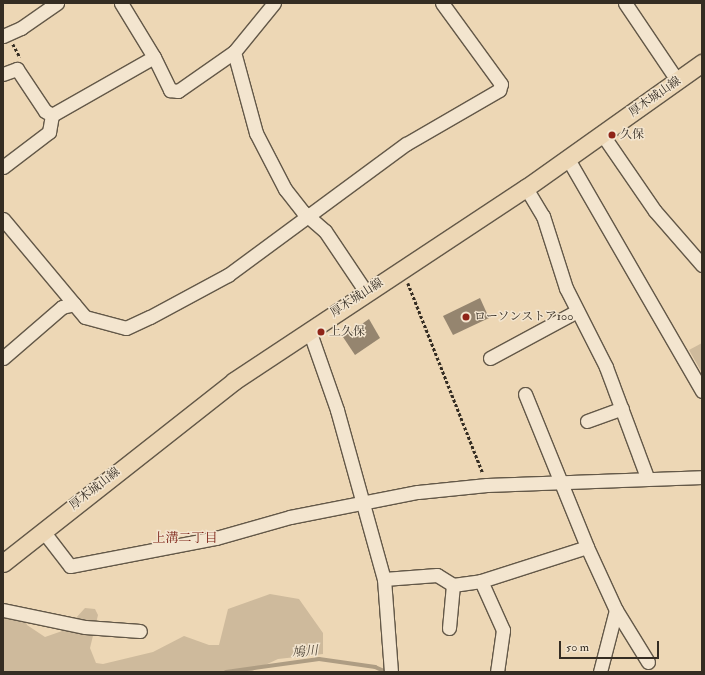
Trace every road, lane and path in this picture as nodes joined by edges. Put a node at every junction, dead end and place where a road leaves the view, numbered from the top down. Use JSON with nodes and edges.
{"nodes":[{"id":1,"x":57,"y":3,"type":"edge"},
{"id":2,"x":121,"y":3,"type":"edge"},
{"id":3,"x":274,"y":3,"type":"edge"},
{"id":4,"x":442,"y":3,"type":"edge"},
{"id":5,"x":625,"y":3,"type":"edge"},
{"id":6,"x":6,"y":35,"type":"edge"},
{"id":7,"x":234,"y":52,"type":"junction"},
{"id":8,"x":154,"y":57,"type":"junction"},
{"id":9,"x":700,"y":68,"type":"edge"},
{"id":10,"x":17,"y":69,"type":"junction"},
{"id":11,"x":3,"y":74,"type":"edge"},
{"id":12,"x":677,"y":80,"type":"junction"},
{"id":13,"x":52,"y":115,"type":"junction"},
{"id":14,"x":602,"y":134,"type":"junction"},
{"id":15,"x":568,"y":159,"type":"junction"},
{"id":16,"x":3,"y":167,"type":"edge"},
{"id":17,"x":526,"y":188,"type":"junction"},
{"id":18,"x":308,"y":217,"type":"junction"},
{"id":19,"x":3,"y":219,"type":"edge"},
{"id":20,"x":702,"y":266,"type":"edge"},
{"id":21,"x":402,"y":269,"type":"junction"},
{"id":22,"x":366,"y":292,"type":"junction"},
{"id":23,"x":74,"y":304,"type":"junction"},
{"id":24,"x":577,"y":312,"type":"junction"},
{"id":25,"x":309,"y":330,"type":"junction"},
{"id":26,"x":3,"y":358,"type":"edge"},
{"id":27,"x":490,"y":358,"type":"dead end"},
{"id":28,"x":702,"y":391,"type":"edge"},
{"id":29,"x":526,"y":394,"type":"dead end"},
{"id":30,"x":622,"y":408,"type":"junction"},
{"id":31,"x":587,"y":421,"type":"dead end"},
{"id":32,"x":647,"y":477,"type":"junction"},
{"id":33,"x":702,"y":477,"type":"edge"},
{"id":34,"x":563,"y":482,"type":"junction"},
{"id":35,"x":488,"y":485,"type":"junction"},
{"id":36,"x":364,"y":501,"type":"junction"},
{"id":37,"x":44,"y":530,"type":"junction"},
{"id":38,"x":587,"y":547,"type":"junction"},
{"id":39,"x":3,"y":563,"type":"edge"},
{"id":40,"x":384,"y":579,"type":"junction"},
{"id":41,"x":481,"y":581,"type":"junction"},
{"id":42,"x":453,"y":585,"type":"junction"},
{"id":43,"x":3,"y":610,"type":"edge"},
{"id":44,"x":616,"y":610,"type":"junction"},
{"id":45,"x":449,"y":628,"type":"dead end"},
{"id":46,"x":140,"y":631,"type":"dead end"},
{"id":47,"x":648,"y":662,"type":"dead end"},
{"id":48,"x":390,"y":672,"type":"edge"},
{"id":49,"x":497,"y":672,"type":"edge"},
{"id":50,"x":600,"y":672,"type":"edge"}],
"edges":[{"from":1,"to":6,"type":"street"},
{"from":2,"to":8,"type":"street"},
{"from":3,"to":7,"type":"street"},
{"from":4,"to":18,"type":"street"},
{"from":5,"to":12,"type":"street"},
{"from":6,"to":10,"type":"path"},
{"from":7,"to":8,"type":"street"},
{"from":7,"to":18,"type":"street"},
{"from":8,"to":13,"type":"street"},
{"from":9,"to":12,"type":"main road","name":"厚木城山線"},
{"from":10,"to":11,"type":"street"},
{"from":10,"to":13,"type":"street"},
{"from":12,"to":14,"type":"main road","name":"厚木城山線"},
{"from":13,"to":16,"type":"street"},
{"from":14,"to":15,"type":"main road","name":"厚木城山線"},
{"from":14,"to":20,"type":"street"},
{"from":15,"to":17,"type":"main road","name":"厚木城山線"},
{"from":15,"to":28,"type":"street"},
{"from":17,"to":21,"type":"main road","name":"厚木城山線"},
{"from":17,"to":24,"type":"street"},
{"from":18,"to":22,"type":"street"},
{"from":18,"to":23,"type":"street"},
{"from":19,"to":23,"type":"street"},
{"from":21,"to":22,"type":"main road","name":"厚木城山線"},
{"from":21,"to":35,"type":"path"},
{"from":22,"to":25,"type":"main road","name":"厚木城山線"},
{"from":23,"to":26,"type":"street"},
{"from":24,"to":27,"type":"street"},
{"from":24,"to":30,"type":"street"},
{"from":25,"to":36,"type":"street"},
{"from":25,"to":37,"type":"main road","name":"厚木城山線"},
{"from":29,"to":34,"type":"street"},
{"from":30,"to":31,"type":"street"},
{"from":30,"to":32,"type":"street"},
{"from":32,"to":33,"type":"street"},
{"from":32,"to":34,"type":"street"},
{"from":34,"to":35,"type":"street"},
{"from":34,"to":38,"type":"street"},
{"from":35,"to":36,"type":"street"},
{"from":36,"to":37,"type":"street"},
{"from":36,"to":40,"type":"street"},
{"from":37,"to":39,"type":"main road","name":"厚木城山線"},
{"from":38,"to":41,"type":"street"},
{"from":38,"to":44,"type":"street"},
{"from":40,"to":42,"type":"street"},
{"from":40,"to":48,"type":"street"},
{"from":41,"to":42,"type":"street"},
{"from":41,"to":49,"type":"street"},
{"from":42,"to":45,"type":"street"},
{"from":43,"to":46,"type":"street"},
{"from":44,"to":47,"type":"street"},
{"from":44,"to":50,"type":"street"}]}
